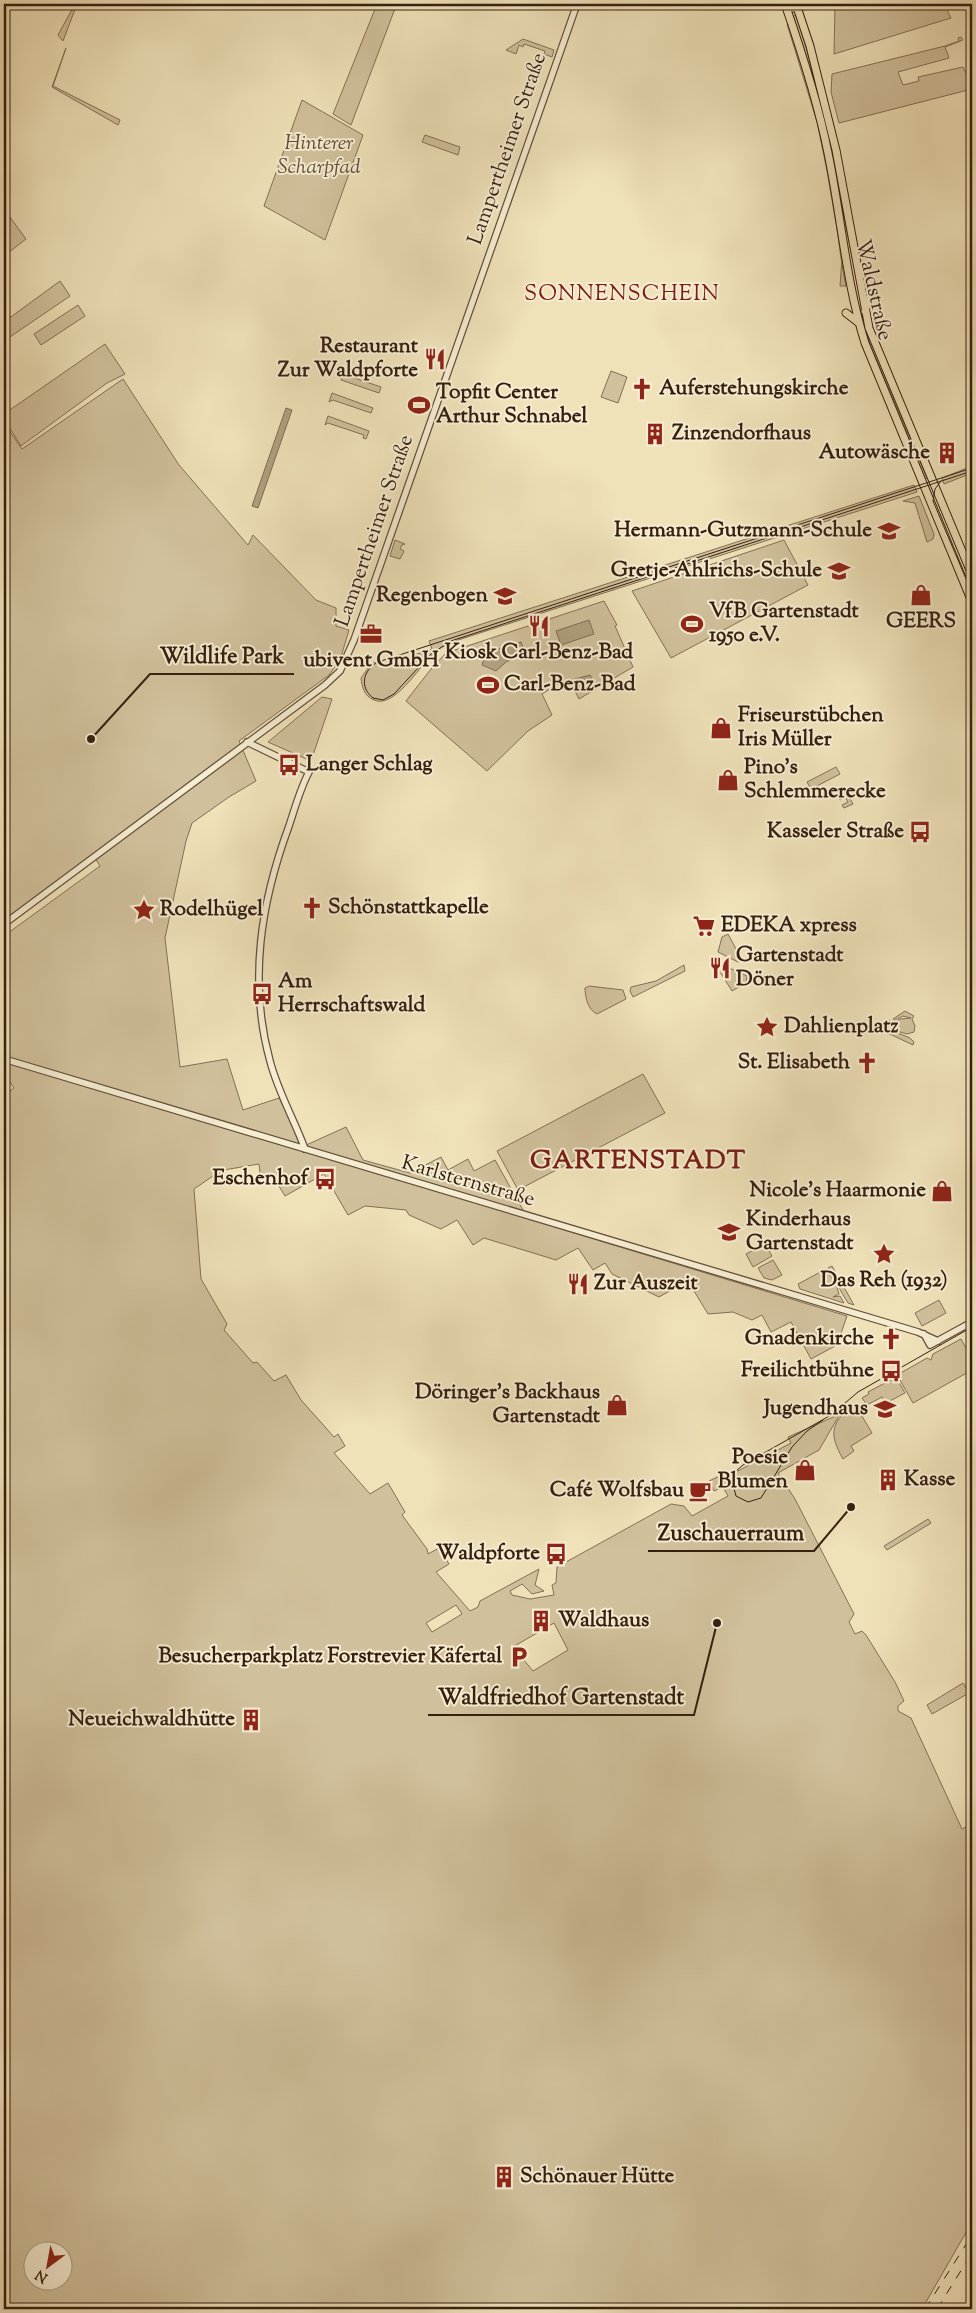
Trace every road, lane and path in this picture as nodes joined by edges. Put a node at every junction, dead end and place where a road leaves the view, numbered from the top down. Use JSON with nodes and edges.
{"nodes":[{"id":1,"x":576,"y":4,"type":"edge"},
{"id":2,"x":810,"y":4,"type":"edge"},
{"id":3,"x":787,"y":5,"type":"edge"},
{"id":4,"x":797,"y":6,"type":"edge"},
{"id":5,"x":869,"y":299,"type":"dead end"},
{"id":6,"x":865,"y":312,"type":"junction"},
{"id":7,"x":846,"y":313,"type":"dead end"},
{"id":8,"x":859,"y":323,"type":"junction"},
{"id":9,"x":895,"y":431,"type":"dead end"},
{"id":10,"x":903,"y":434,"type":"junction"},
{"id":11,"x":942,"y":490,"type":"dead end"},
{"id":12,"x":940,"y":501,"type":"junction"},
{"id":13,"x":954,"y":533,"type":"junction"},
{"id":14,"x":966,"y":546,"type":"dead end"},
{"id":15,"x":972,"y":575,"type":"edge"},
{"id":16,"x":972,"y":602,"type":"edge"},
{"id":17,"x":247,"y":742,"type":"junction"},
{"id":18,"x":4,"y":924,"type":"edge"},
{"id":19,"x":4,"y":1058,"type":"edge"},
{"id":20,"x":305,"y":1149,"type":"junction"},
{"id":21,"x":972,"y":1322,"type":"edge"},
{"id":22,"x":924,"y":1334,"type":"junction"},
{"id":23,"x":938,"y":1341,"type":"junction"}],
"edges":[{"from":1,"to":17,"type":"street","name":"Lampertheimer Straße"},
{"from":2,"to":4,"type":"main road"},
{"from":3,"to":4,"type":"main road"},
{"from":3,"to":8,"type":"main road","name":"Waldstraße"},
{"from":4,"to":6,"type":"main road","name":"Waldstraße"},
{"from":5,"to":6,"type":"main road"},
{"from":6,"to":12,"type":"main road","name":"Waldstraße"},
{"from":7,"to":8,"type":"main road"},
{"from":8,"to":10,"type":"main road","name":"Waldstraße"},
{"from":9,"to":10,"type":"main road"},
{"from":10,"to":16,"type":"main road","name":"Waldstraße"},
{"from":11,"to":12,"type":"main road"},
{"from":12,"to":13,"type":"main road"},
{"from":13,"to":14,"type":"main road"},
{"from":13,"to":15,"type":"main road"},
{"from":17,"to":18,"type":"street","name":"Lampertheimer Straße"},
{"from":17,"to":20,"type":"street"},
{"from":19,"to":20,"type":"street","name":"Karlsternstraße"},
{"from":20,"to":22,"type":"street","name":"Karlsternstraße"},
{"from":21,"to":23,"type":"street"},
{"from":22,"to":23,"type":"street","name":"Karlsternstraße"},
{"from":22,"to":23,"type":"street"}]}
